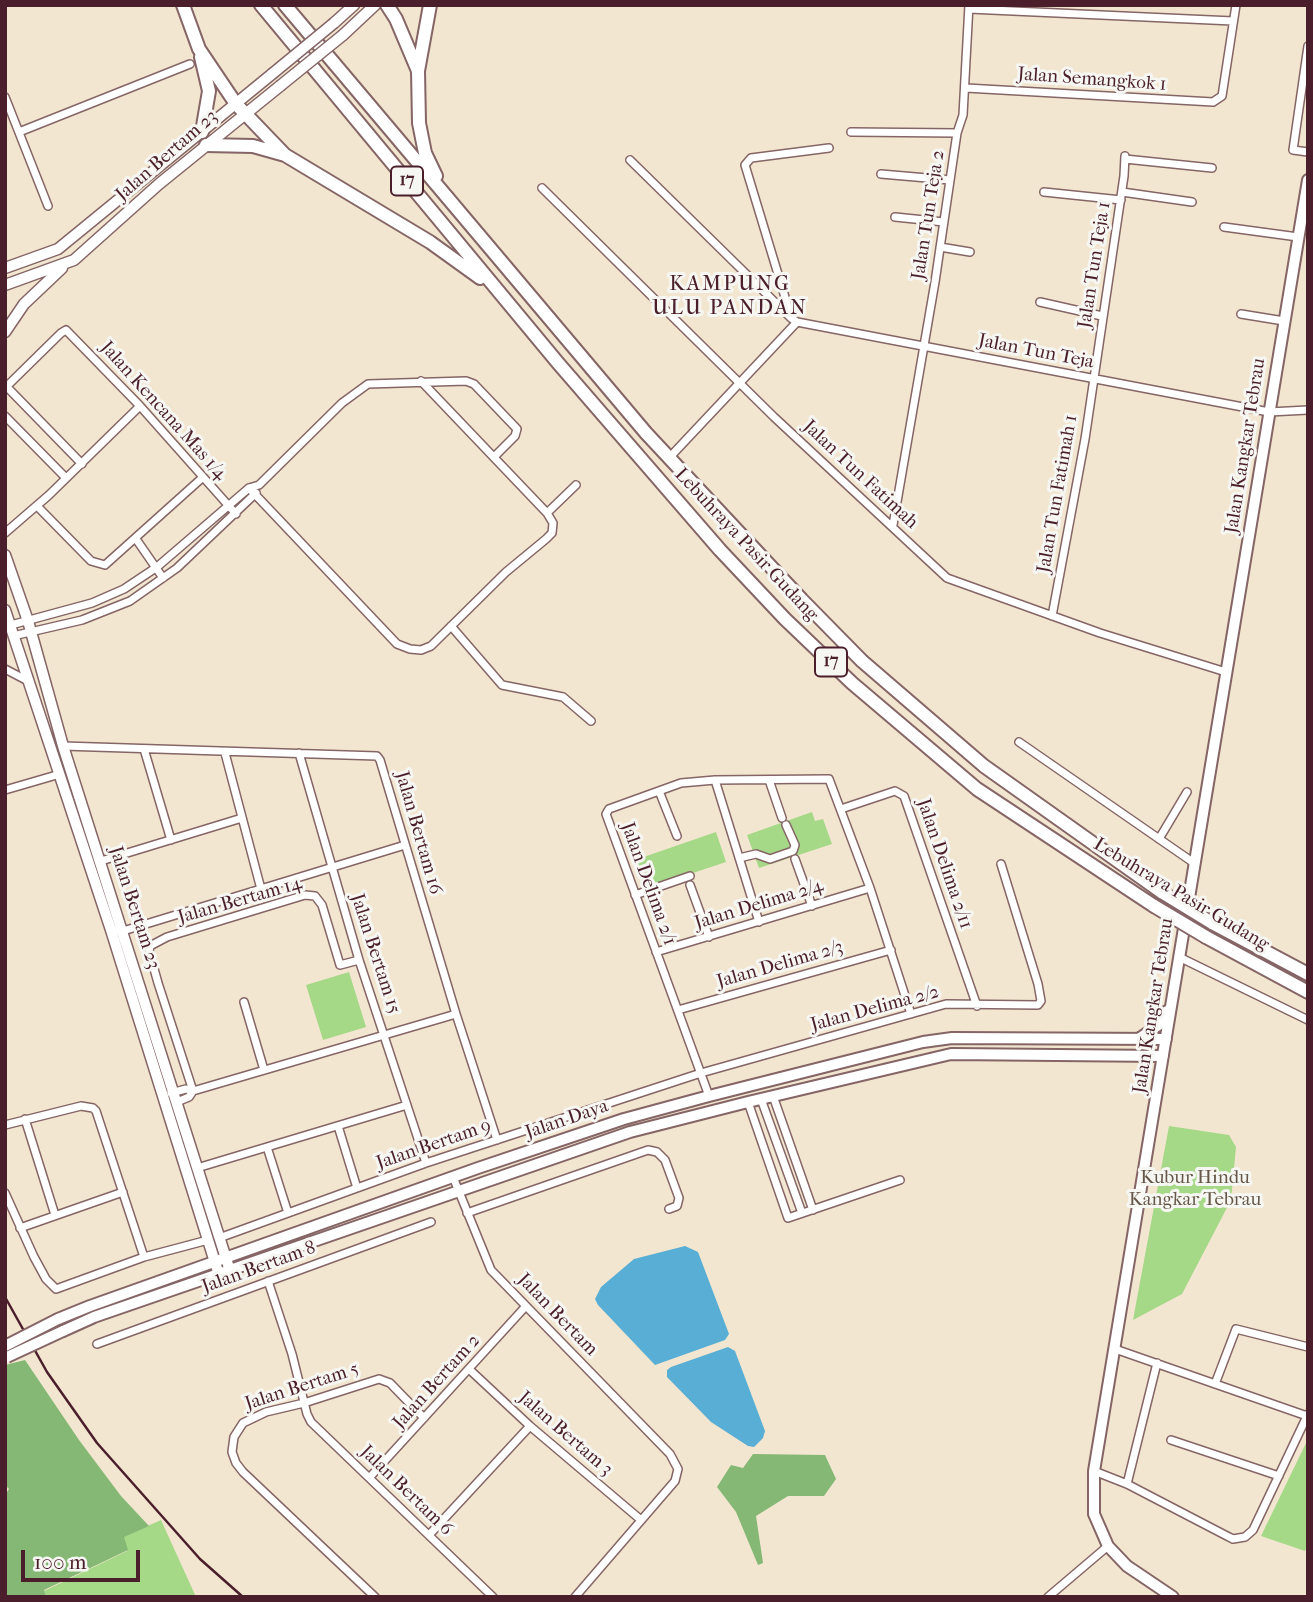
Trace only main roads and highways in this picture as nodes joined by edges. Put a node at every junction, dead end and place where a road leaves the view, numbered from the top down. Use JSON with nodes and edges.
{"nodes":[{"id":1,"x":183,"y":5,"type":"edge"},
{"id":2,"x":261,"y":5,"type":"edge"},
{"id":3,"x":285,"y":5,"type":"edge"},
{"id":4,"x":387,"y":5,"type":"edge"},
{"id":5,"x":430,"y":5,"type":"edge"},
{"id":6,"x":199,"y":49,"type":"junction"},
{"id":7,"x":418,"y":71,"type":"junction"},
{"id":8,"x":202,"y":132,"type":"road end"},
{"id":9,"x":206,"y":145,"type":"road end"},
{"id":10,"x":285,"y":155,"type":"junction"},
{"id":11,"x":1308,"y":180,"type":"edge"},
{"id":12,"x":443,"y":191,"type":"junction"},
{"id":13,"x":496,"y":291,"type":"junction"},
{"id":14,"x":1308,"y":974,"type":"edge"},
{"id":15,"x":1308,"y":992,"type":"edge"},
{"id":16,"x":1172,"y":1002,"type":"junction"},
{"id":17,"x":1001,"y":1038,"type":"junction"},
{"id":18,"x":1140,"y":1038,"type":"junction"},
{"id":19,"x":1166,"y":1039,"type":"junction"},
{"id":20,"x":990,"y":1054,"type":"junction"},
{"id":21,"x":1138,"y":1055,"type":"junction"},
{"id":22,"x":1163,"y":1056,"type":"junction"},
{"id":23,"x":1159,"y":1085,"type":"junction"},
{"id":24,"x":6,"y":1354,"type":"edge"},
{"id":25,"x":1173,"y":1597,"type":"edge"}],
"edges":[{"from":1,"to":6,"type":"highway"},
{"from":2,"to":13,"type":"highway","name":"Lebuhraya Pasir Gudang","number":"17"},
{"from":3,"to":12,"type":"highway","name":"Lebuhraya Pasir Gudang","number":"17"},
{"from":4,"to":7,"type":"highway"},
{"from":5,"to":7,"type":"highway"},
{"from":6,"to":8,"type":"highway"},
{"from":6,"to":10,"type":"highway"},
{"from":7,"to":12,"type":"highway"},
{"from":9,"to":10,"type":"highway"},
{"from":10,"to":13,"type":"highway"},
{"from":11,"to":16,"type":"main road","name":"Jalan Kangkar Tebrau"},
{"from":12,"to":14,"type":"highway","name":"Lebuhraya Pasir Gudang","number":"17","bridge":true},
{"from":13,"to":15,"type":"highway","name":"Lebuhraya Pasir Gudang","number":"17","bridge":true},
{"from":16,"to":18,"type":"main road"},
{"from":16,"to":19,"type":"main road","name":"Jalan Kangkar Tebrau"},
{"from":17,"to":18,"type":"main road","name":"Jalan Daya"},
{"from":17,"to":20,"type":"main road"},
{"from":17,"to":24,"type":"main road","name":"Jalan Daya","bridge":true},
{"from":18,"to":19,"type":"main road","name":"Jalan Daya"},
{"from":19,"to":22,"type":"main road","name":"Jalan Kangkar Tebrau"},
{"from":20,"to":21,"type":"main road","name":"Jalan Daya"},
{"from":20,"to":24,"type":"main road","name":"Jalan Daya","bridge":true},
{"from":21,"to":22,"type":"main road","name":"Jalan Daya"},
{"from":21,"to":23,"type":"main road"},
{"from":22,"to":23,"type":"main road","name":"Jalan Kangkar Tebrau"},
{"from":23,"to":25,"type":"main road","name":"Jalan Kangkar Tebrau"}]}
